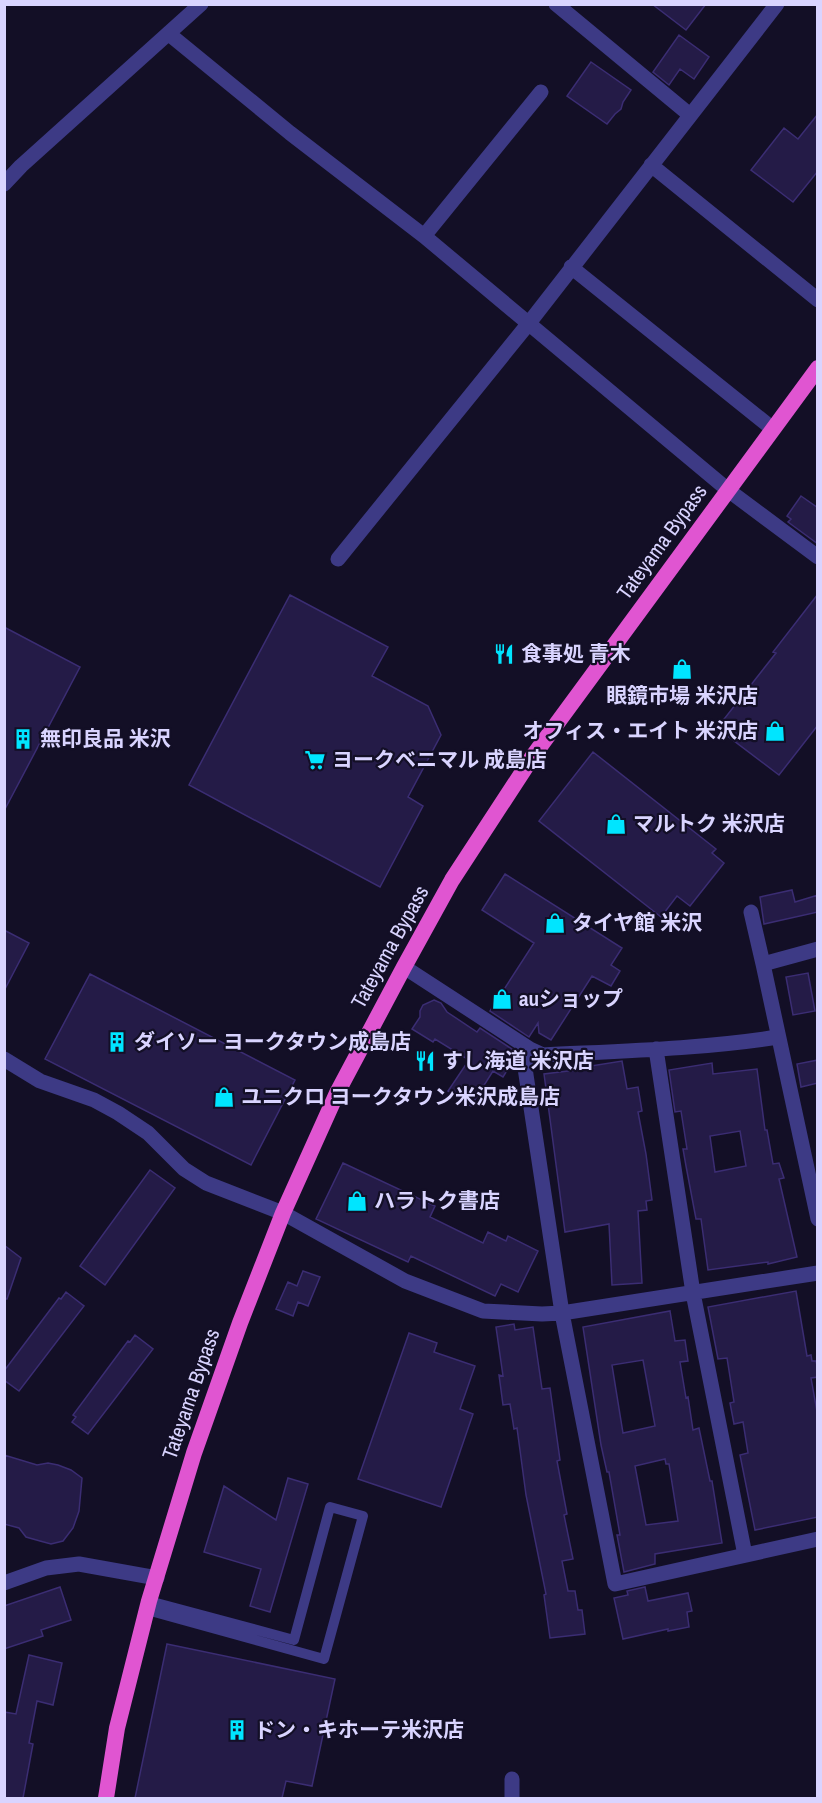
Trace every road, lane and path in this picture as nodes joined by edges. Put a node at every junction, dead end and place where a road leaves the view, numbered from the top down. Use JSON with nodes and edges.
{"nodes":[{"id":1,"x":201,"y":4,"type":"edge"},
{"id":2,"x":556,"y":4,"type":"edge"},
{"id":3,"x":777,"y":4,"type":"edge"},
{"id":4,"x":169,"y":34,"type":"junction"},
{"id":5,"x":541,"y":92,"type":"dead end"},
{"id":6,"x":690,"y":115,"type":"junction"},
{"id":7,"x":651,"y":165,"type":"junction"},
{"id":8,"x":4,"y":184,"type":"edge"},
{"id":9,"x":424,"y":236,"type":"junction"},
{"id":10,"x":571,"y":267,"type":"junction"},
{"id":11,"x":818,"y":300,"type":"edge"},
{"id":12,"x":529,"y":323,"type":"junction"},
{"id":13,"x":818,"y":368,"type":"edge"},
{"id":14,"x":773,"y":429,"type":"junction"},
{"id":15,"x":728,"y":490,"type":"junction"},
{"id":16,"x":818,"y":557,"type":"edge"},
{"id":17,"x":338,"y":559,"type":"dead end"},
{"id":18,"x":751,"y":912,"type":"dead end"},
{"id":19,"x":818,"y":948,"type":"edge"},
{"id":20,"x":763,"y":964,"type":"junction"},
{"id":21,"x":404,"y":967,"type":"junction"},
{"id":22,"x":778,"y":1037,"type":"junction"},
{"id":23,"x":530,"y":1049,"type":"junction"},
{"id":24,"x":656,"y":1049,"type":"junction"},
{"id":25,"x":4,"y":1059,"type":"edge"},
{"id":26,"x":283,"y":1213,"type":"junction"},
{"id":27,"x":818,"y":1219,"type":"edge"},
{"id":28,"x":818,"y":1273,"type":"edge"},
{"id":29,"x":693,"y":1293,"type":"junction"},
{"id":30,"x":562,"y":1313,"type":"junction"},
{"id":31,"x":818,"y":1539,"type":"edge"},
{"id":32,"x":745,"y":1555,"type":"junction"},
{"id":33,"x":157,"y":1578,"type":"junction"},
{"id":34,"x":4,"y":1583,"type":"edge"},
{"id":35,"x":148,"y":1605,"type":"junction"},
{"id":36,"x":512,"y":1779,"type":"dead end"},
{"id":37,"x":106,"y":1798,"type":"edge"},
{"id":38,"x":512,"y":1798,"type":"edge"}],
"edges":[{"from":1,"to":4,"type":"street"},
{"from":2,"to":6,"type":"street"},
{"from":3,"to":6,"type":"street"},
{"from":4,"to":8,"type":"street"},
{"from":4,"to":9,"type":"street"},
{"from":5,"to":9,"type":"street"},
{"from":6,"to":7,"type":"street"},
{"from":7,"to":10,"type":"street"},
{"from":7,"to":11,"type":"street"},
{"from":9,"to":12,"type":"street"},
{"from":10,"to":12,"type":"street"},
{"from":10,"to":14,"type":"street"},
{"from":12,"to":15,"type":"street"},
{"from":12,"to":17,"type":"street"},
{"from":13,"to":14,"type":"highway","name":"Tateyama Bypass"},
{"from":14,"to":15,"type":"highway","name":"Tateyama Bypass"},
{"from":15,"to":16,"type":"street"},
{"from":15,"to":21,"type":"highway","name":"Tateyama Bypass"},
{"from":18,"to":20,"type":"street"},
{"from":19,"to":20,"type":"street"},
{"from":20,"to":22,"type":"street"},
{"from":21,"to":23,"type":"street"},
{"from":21,"to":26,"type":"highway","name":"Tateyama Bypass"},
{"from":22,"to":24,"type":"street"},
{"from":22,"to":27,"type":"street"},
{"from":23,"to":24,"type":"street"},
{"from":23,"to":30,"type":"street"},
{"from":24,"to":29,"type":"street"},
{"from":25,"to":26,"type":"street"},
{"from":26,"to":30,"type":"street"},
{"from":26,"to":33,"type":"highway","name":"Tateyama Bypass"},
{"from":28,"to":29,"type":"street"},
{"from":29,"to":30,"type":"street"},
{"from":29,"to":32,"type":"street"},
{"from":30,"to":32,"type":"street"},
{"from":31,"to":32,"type":"street"},
{"from":33,"to":34,"type":"street"},
{"from":33,"to":35,"type":"highway","name":"Tateyama Bypass"},
{"from":35,"to":35,"type":"lane"},
{"from":35,"to":37,"type":"highway","name":"Tateyama Bypass"},
{"from":36,"to":38,"type":"street"}]}
